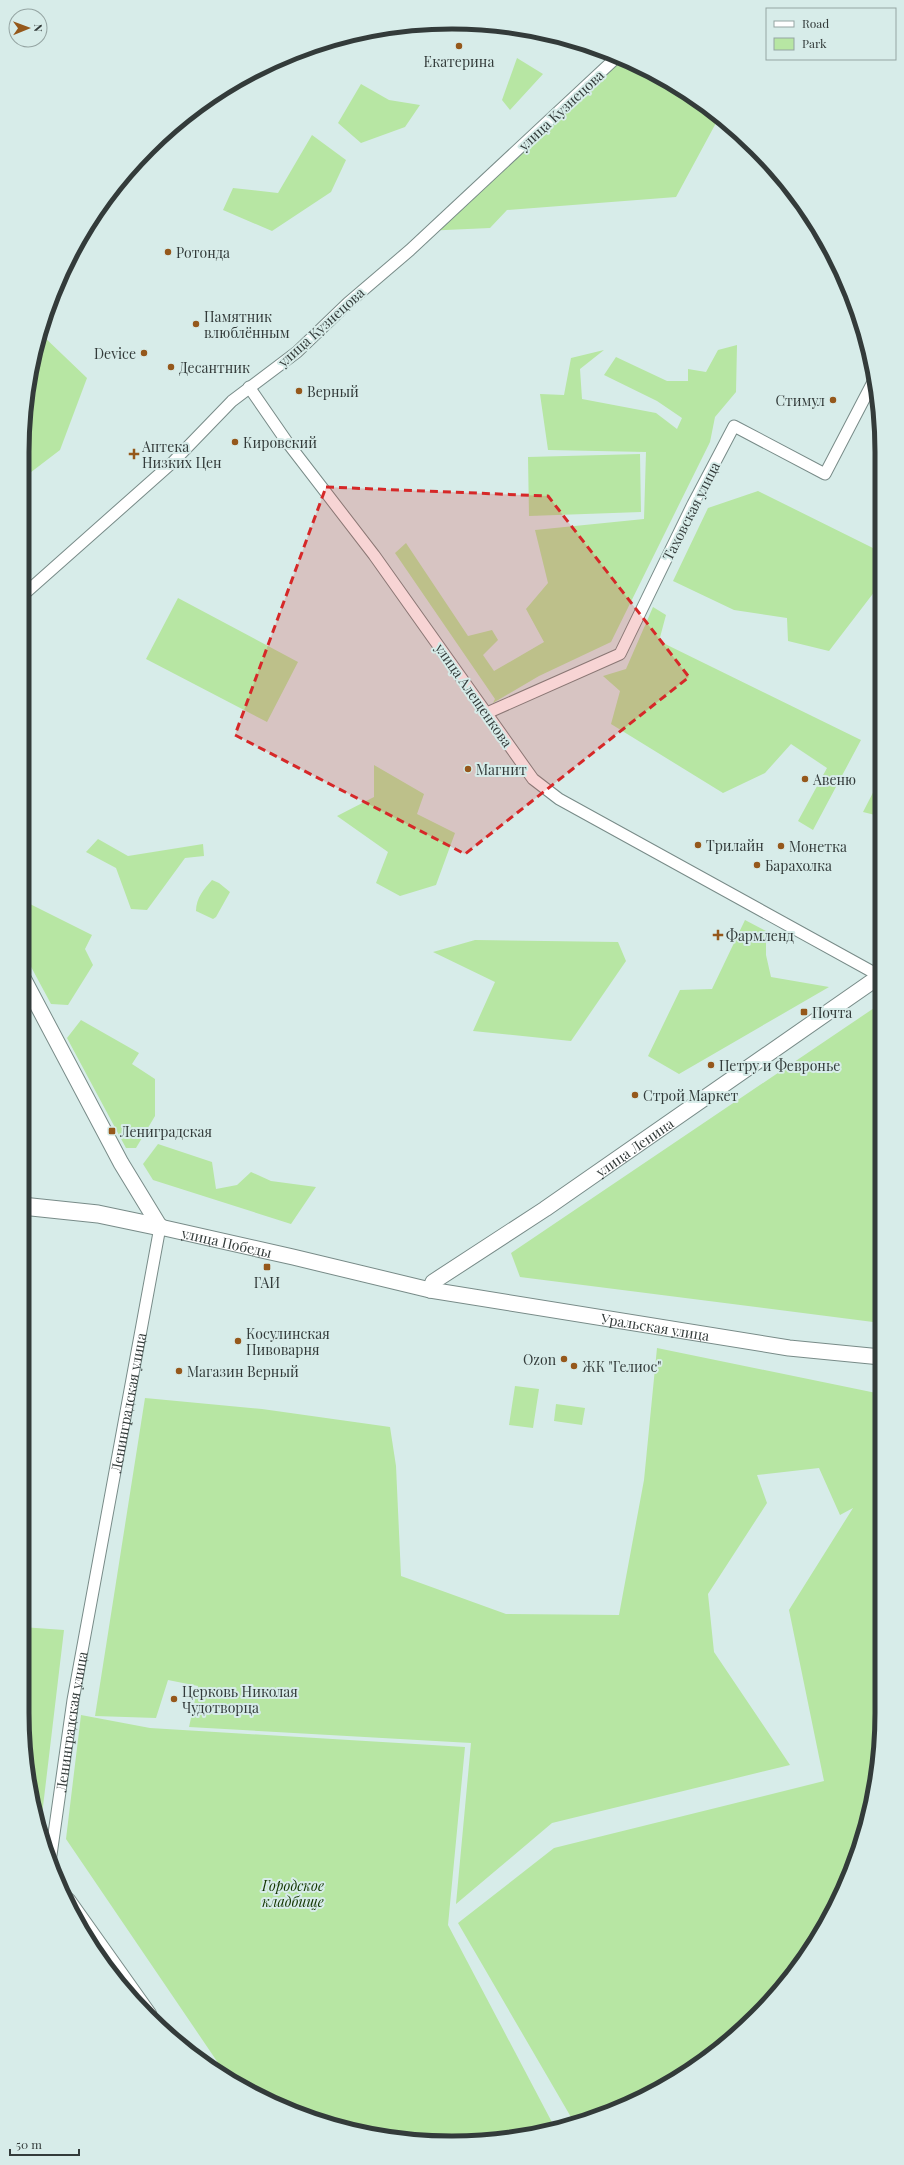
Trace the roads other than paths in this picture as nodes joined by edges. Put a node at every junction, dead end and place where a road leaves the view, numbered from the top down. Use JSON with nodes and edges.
{"nodes":[{"id":1,"x":613,"y":61,"type":"edge"},
{"id":2,"x":249,"y":387,"type":"junction"},
{"id":3,"x":870,"y":388,"type":"edge"},
{"id":4,"x":29,"y":590,"type":"edge"},
{"id":5,"x":487,"y":713,"type":"junction"},
{"id":6,"x":875,"y":973,"type":"edge"},
{"id":7,"x":875,"y":979,"type":"edge"},
{"id":8,"x":29,"y":989,"type":"edge"},
{"id":9,"x":29,"y":1207,"type":"edge"},
{"id":10,"x":160,"y":1227,"type":"junction"},
{"id":11,"x":430,"y":1290,"type":"junction"},
{"id":12,"x":875,"y":1356,"type":"edge"},
{"id":13,"x":52,"y":1851,"type":"edge"},
{"id":14,"x":99,"y":1947,"type":"edge"},
{"id":15,"x":118,"y":1973,"type":"edge"}],
"edges":[{"from":1,"to":2,"type":"street","name":"улица Кузнецова"},
{"from":2,"to":4,"type":"street","name":"улица Кузнецова"},
{"from":2,"to":5,"type":"street","name":"улица Алещенкова"},
{"from":3,"to":5,"type":"street","name":"Таховская улица"},
{"from":5,"to":6,"type":"street","name":"улица Алещенкова"},
{"from":7,"to":11,"type":"main road","name":"улица Ленина"},
{"from":8,"to":10,"type":"main road"},
{"from":9,"to":10,"type":"main road","name":"улица Победы"},
{"from":10,"to":11,"type":"main road","name":"улица Победы"},
{"from":10,"to":13,"type":"street","name":"Ленинградская улица"},
{"from":11,"to":12,"type":"main road","name":"Уральская улица"},
{"from":14,"to":15,"type":"main road"}]}
